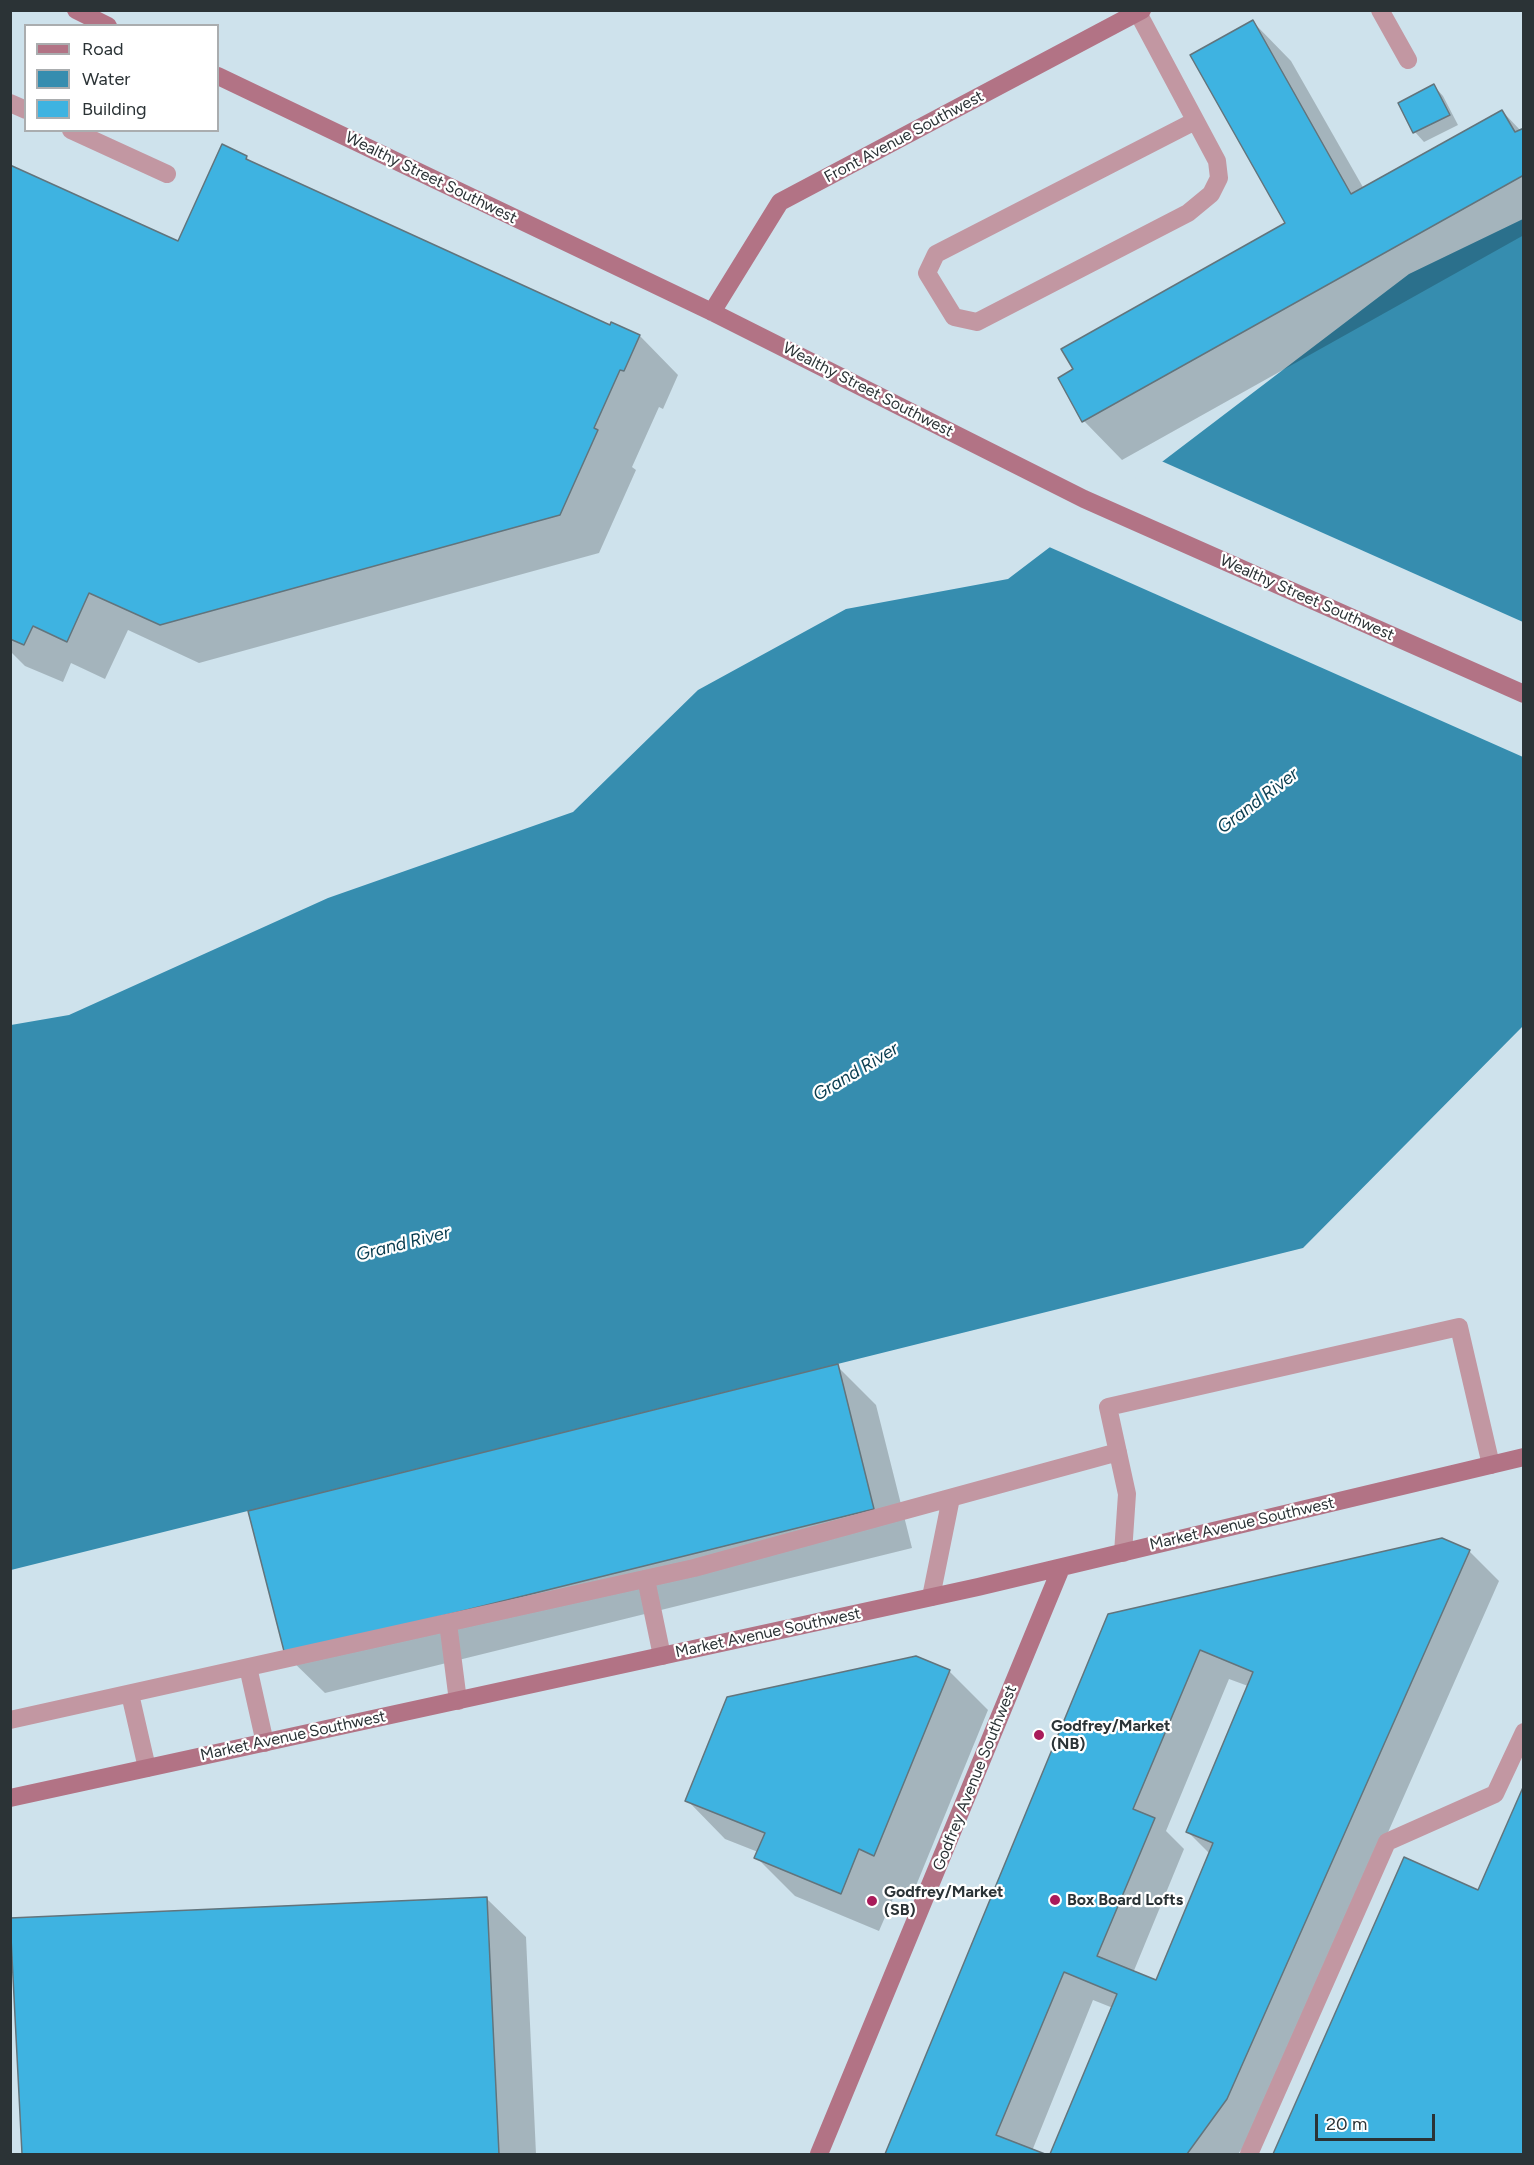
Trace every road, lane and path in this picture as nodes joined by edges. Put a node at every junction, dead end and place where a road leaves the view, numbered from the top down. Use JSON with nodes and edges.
{"nodes":[{"id":1,"x":76,"y":10,"type":"edge"},
{"id":2,"x":1380,"y":10,"type":"edge"},
{"id":3,"x":1140,"y":12,"type":"edge"},
{"id":4,"x":104,"y":24,"type":"edge"},
{"id":5,"x":1408,"y":60,"type":"dead end"},
{"id":6,"x":219,"y":76,"type":"edge"},
{"id":7,"x":10,"y":103,"type":"edge"},
{"id":8,"x":24,"y":109,"type":"edge"},
{"id":9,"x":1195,"y":121,"type":"junction"},
{"id":10,"x":75,"y":132,"type":"edge"},
{"id":11,"x":166,"y":174,"type":"dead end"},
{"id":12,"x":712,"y":312,"type":"junction"},
{"id":13,"x":1524,"y":694,"type":"edge"},
{"id":14,"x":1118,"y":1452,"type":"junction"},
{"id":15,"x":1524,"y":1457,"type":"edge"},
{"id":16,"x":1491,"y":1465,"type":"junction"},
{"id":17,"x":951,"y":1498,"type":"junction"},
{"id":18,"x":1123,"y":1553,"type":"junction"},
{"id":19,"x":1061,"y":1568,"type":"junction"},
{"id":20,"x":646,"y":1579,"type":"junction"},
{"id":21,"x":931,"y":1597,"type":"junction"},
{"id":22,"x":448,"y":1623,"type":"junction"},
{"id":23,"x":662,"y":1656,"type":"junction"},
{"id":24,"x":248,"y":1667,"type":"junction"},
{"id":25,"x":130,"y":1694,"type":"junction"},
{"id":26,"x":458,"y":1701,"type":"junction"},
{"id":27,"x":10,"y":1720,"type":"edge"},
{"id":28,"x":1524,"y":1732,"type":"edge"},
{"id":29,"x":265,"y":1743,"type":"junction"},
{"id":30,"x":147,"y":1768,"type":"junction"},
{"id":31,"x":10,"y":1798,"type":"edge"},
{"id":32,"x":819,"y":2154,"type":"edge"},
{"id":33,"x":1250,"y":2154,"type":"edge"}],
"edges":[{"from":1,"to":4,"type":"main road"},
{"from":2,"to":5,"type":"lane"},
{"from":3,"to":9,"type":"lane"},
{"from":3,"to":12,"type":"main road","name":"Front Avenue Southwest"},
{"from":6,"to":12,"type":"main road","name":"Wealthy Street Southwest"},
{"from":7,"to":8,"type":"lane"},
{"from":9,"to":9,"type":"lane"},
{"from":10,"to":11,"type":"lane"},
{"from":12,"to":13,"type":"main road","name":"Wealthy Street Southwest"},
{"from":14,"to":16,"type":"lane"},
{"from":14,"to":17,"type":"lane"},
{"from":14,"to":18,"type":"lane"},
{"from":15,"to":16,"type":"main road","name":"Market Avenue Southwest"},
{"from":16,"to":18,"type":"main road","name":"Market Avenue Southwest"},
{"from":17,"to":20,"type":"lane"},
{"from":17,"to":21,"type":"lane"},
{"from":18,"to":19,"type":"main road","name":"Market Avenue Southwest"},
{"from":19,"to":21,"type":"main road","name":"Market Avenue Southwest"},
{"from":19,"to":32,"type":"main road","name":"Godfrey Avenue Southwest"},
{"from":20,"to":22,"type":"lane"},
{"from":20,"to":23,"type":"lane"},
{"from":21,"to":23,"type":"main road","name":"Market Avenue Southwest"},
{"from":22,"to":24,"type":"lane"},
{"from":22,"to":26,"type":"lane"},
{"from":23,"to":26,"type":"main road","name":"Market Avenue Southwest"},
{"from":24,"to":25,"type":"lane"},
{"from":24,"to":29,"type":"lane"},
{"from":25,"to":27,"type":"lane"},
{"from":25,"to":30,"type":"lane"},
{"from":26,"to":29,"type":"main road","name":"Market Avenue Southwest"},
{"from":28,"to":33,"type":"lane"},
{"from":29,"to":30,"type":"main road","name":"Market Avenue Southwest"},
{"from":30,"to":31,"type":"main road","name":"Market Avenue Southwest"}]}
